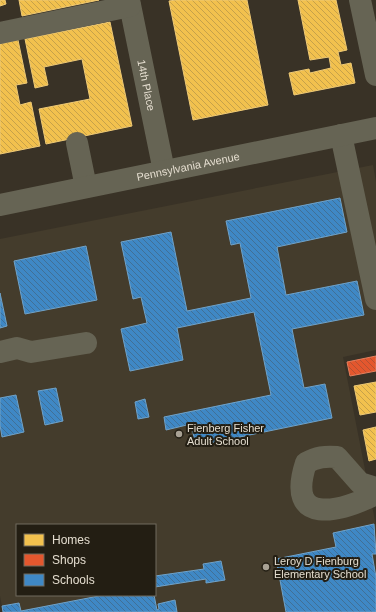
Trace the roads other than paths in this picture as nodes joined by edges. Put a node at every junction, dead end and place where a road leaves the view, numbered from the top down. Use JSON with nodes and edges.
{"nodes":[{"id":1,"x":360,"y":0,"type":"edge"},
{"id":2,"x":129,"y":3,"type":"edge"},
{"id":3,"x":0,"y":33,"type":"edge"},
{"id":4,"x":376,"y":75,"type":"edge"},
{"id":5,"x":376,"y":128,"type":"edge"},
{"id":6,"x":341,"y":135,"type":"junction"},
{"id":7,"x":77,"y":143,"type":"dead end"},
{"id":8,"x":164,"y":171,"type":"junction"},
{"id":9,"x":86,"y":187,"type":"junction"},
{"id":10,"x":0,"y":205,"type":"edge"},
{"id":11,"x":376,"y":299,"type":"edge"},
{"id":12,"x":86,"y":343,"type":"dead end"},
{"id":13,"x":0,"y":352,"type":"edge"},
{"id":14,"x":376,"y":488,"type":"edge"},
{"id":15,"x":376,"y":494,"type":"edge"}],
"edges":[{"from":1,"to":4,"type":"street"},
{"from":2,"to":3,"type":"street"},
{"from":2,"to":8,"type":"street","name":"14th Place"},
{"from":5,"to":6,"type":"street","name":"Pennsylvania Avenue"},
{"from":6,"to":8,"type":"street","name":"Pennsylvania Avenue"},
{"from":6,"to":11,"type":"street"},
{"from":7,"to":9,"type":"street"},
{"from":8,"to":9,"type":"street","name":"Pennsylvania Avenue"},
{"from":9,"to":10,"type":"street","name":"Pennsylvania Avenue"},
{"from":12,"to":13,"type":"street"},
{"from":14,"to":15,"type":"street"}]}
